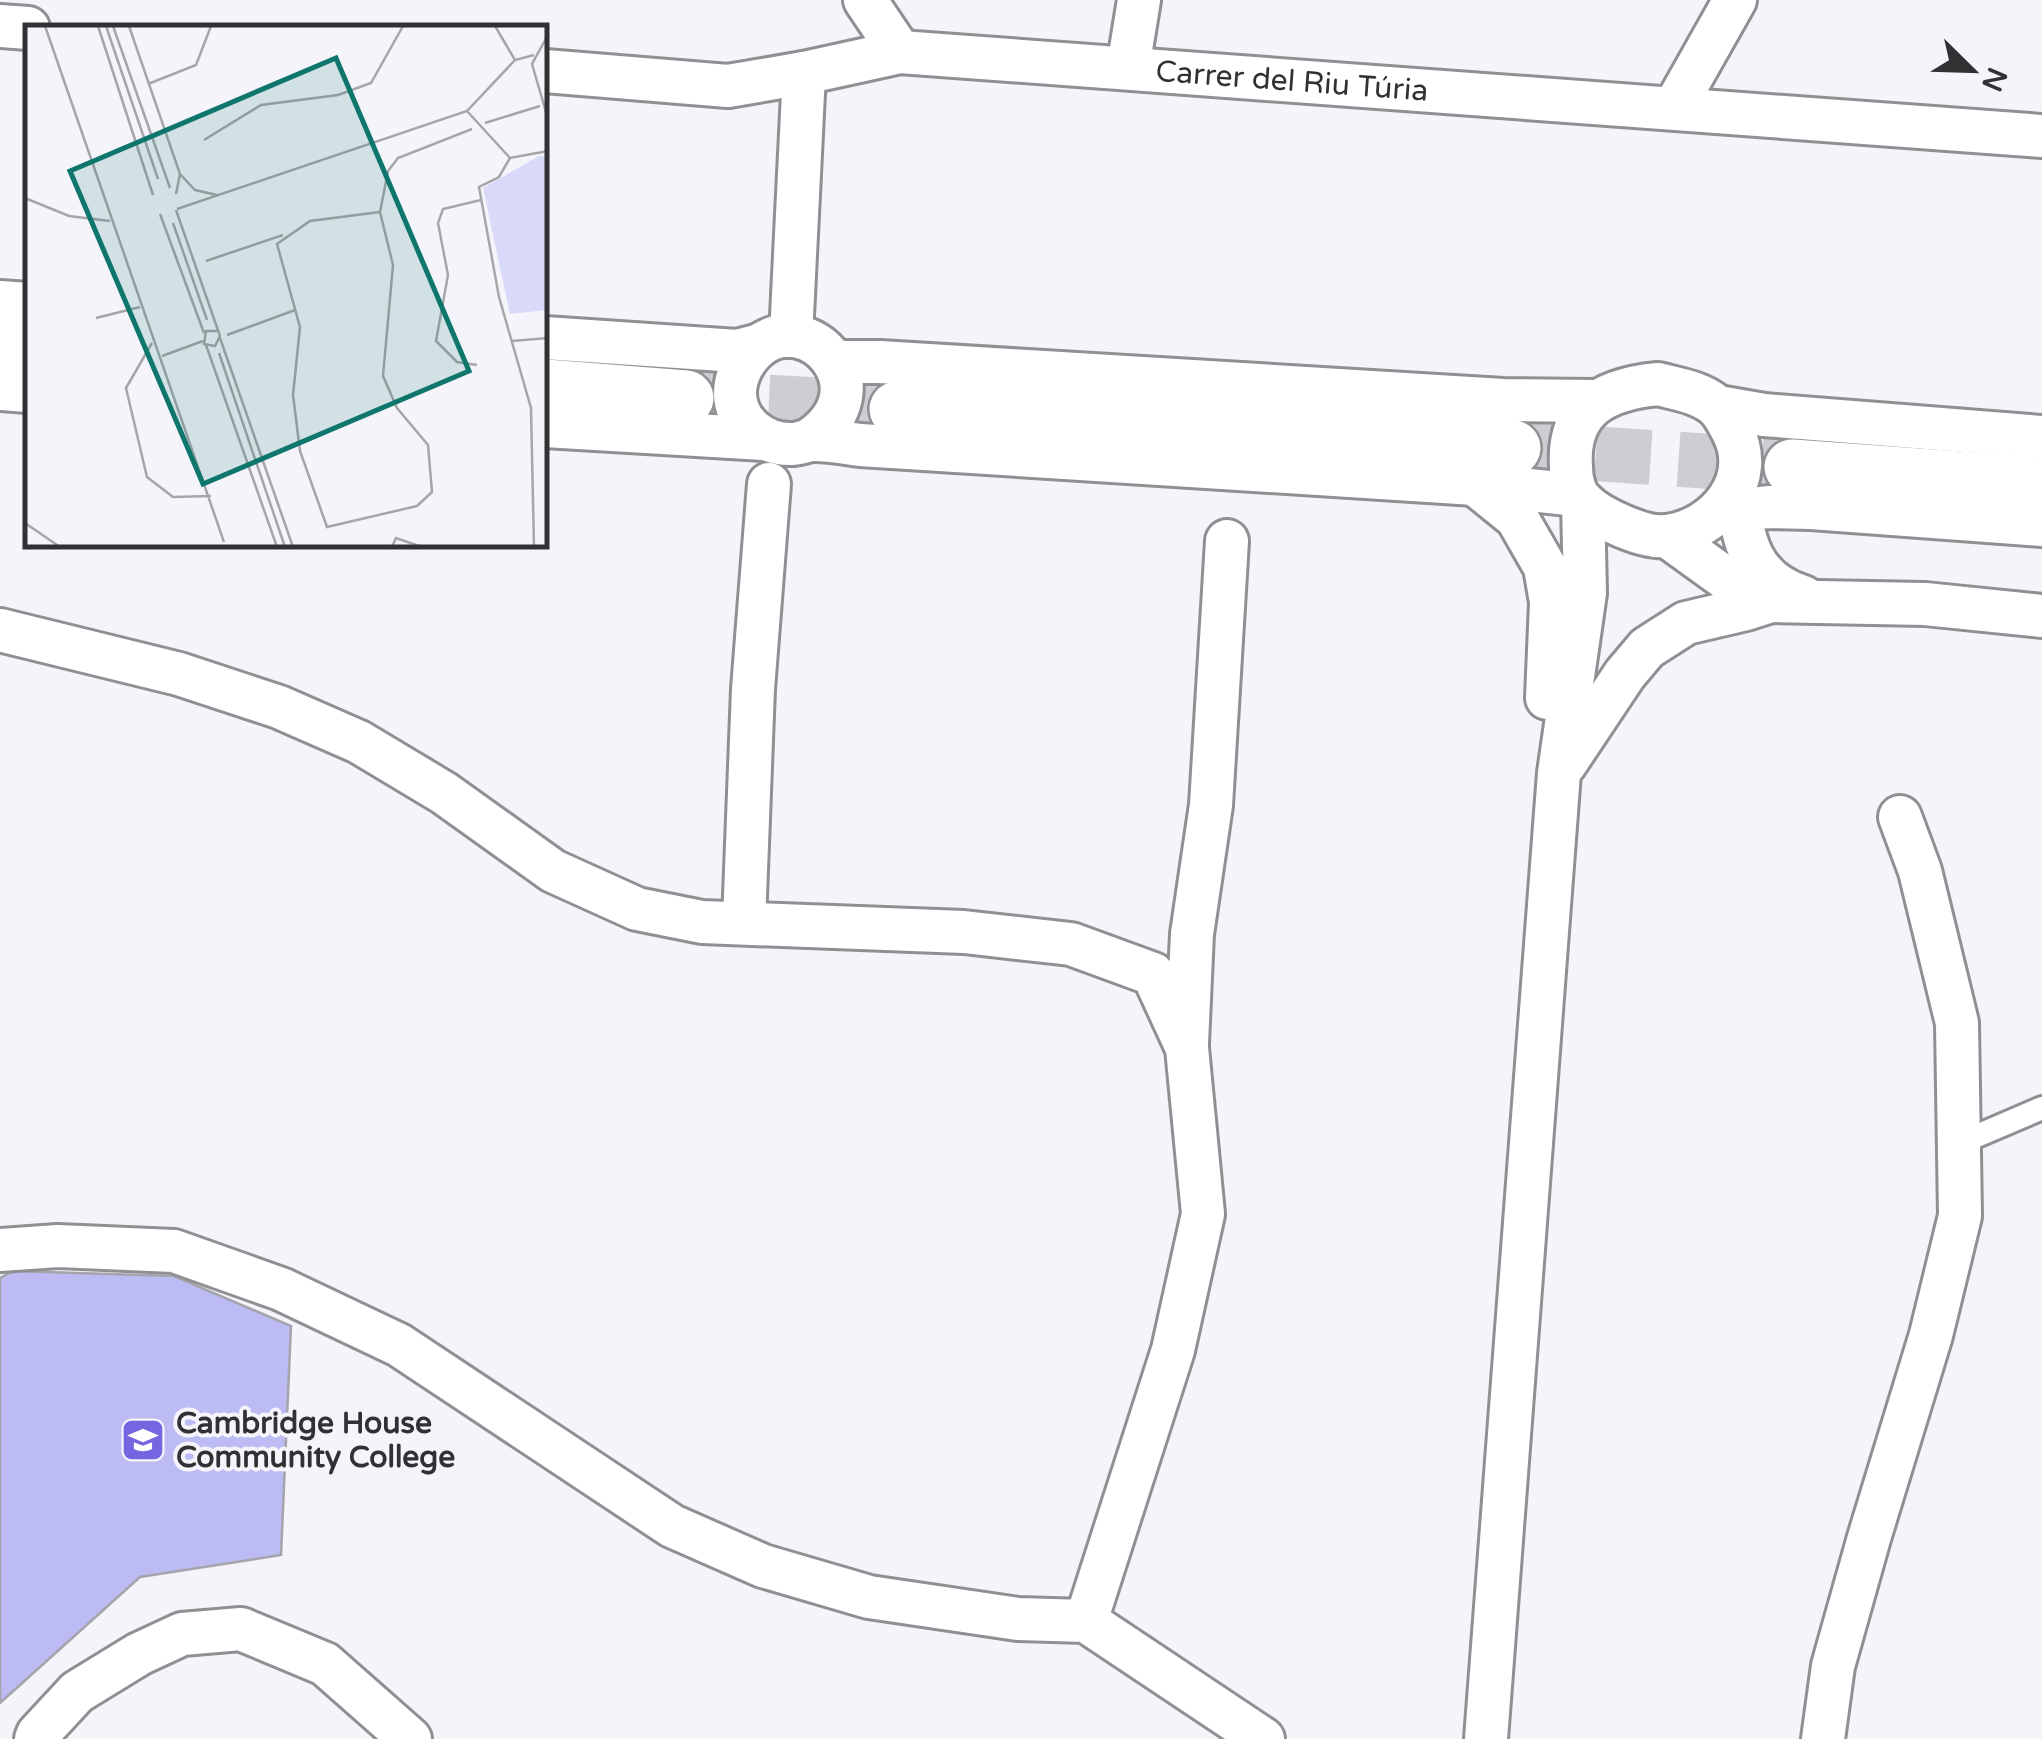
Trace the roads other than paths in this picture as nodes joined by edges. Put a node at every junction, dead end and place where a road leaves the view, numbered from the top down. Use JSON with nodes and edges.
{"nodes":[{"id":1,"x":866,"y":0,"type":"edge"},
{"id":2,"x":1139,"y":0,"type":"edge"},
{"id":3,"x":1735,"y":0,"type":"edge"},
{"id":4,"x":0,"y":26,"type":"edge"},
{"id":5,"x":25,"y":28,"type":"edge"},
{"id":6,"x":900,"y":52,"type":"junction"},
{"id":7,"x":1128,"y":68,"type":"junction"},
{"id":8,"x":548,"y":71,"type":"edge"},
{"id":9,"x":804,"y":73,"type":"junction"},
{"id":10,"x":1674,"y":108,"type":"junction"},
{"id":11,"x":2042,"y":136,"type":"edge"},
{"id":12,"x":0,"y":302,"type":"edge"},
{"id":13,"x":25,"y":304,"type":"edge"},
{"id":14,"x":548,"y":338,"type":"edge"},
{"id":15,"x":776,"y":340,"type":"junction"},
{"id":16,"x":0,"y":345,"type":"edge"},
{"id":17,"x":25,"y":347,"type":"edge"},
{"id":18,"x":834,"y":362,"type":"junction"},
{"id":19,"x":548,"y":387,"type":"edge"},
{"id":20,"x":0,"y":389,"type":"edge"},
{"id":21,"x":25,"y":391,"type":"edge"},
{"id":22,"x":686,"y":398,"type":"tunnel mouth"},
{"id":23,"x":1595,"y":401,"type":"junction"},
{"id":24,"x":1718,"y":407,"type":"junction"},
{"id":25,"x":896,"y":409,"type":"tunnel mouth"},
{"id":26,"x":548,"y":426,"type":"edge"},
{"id":27,"x":2042,"y":437,"type":"edge"},
{"id":28,"x":764,"y":439,"type":"junction"},
{"id":29,"x":811,"y":440,"type":"junction"},
{"id":30,"x":1494,"y":466,"type":"junction"},
{"id":31,"x":1792,"y":466,"type":"tunnel mouth"},
{"id":32,"x":769,"y":484,"type":"dead end"},
{"id":33,"x":2042,"y":486,"type":"edge"},
{"id":34,"x":1580,"y":499,"type":"junction"},
{"id":35,"x":1730,"y":504,"type":"junction"},
{"id":36,"x":2042,"y":525,"type":"edge"},
{"id":37,"x":1667,"y":536,"type":"junction"},
{"id":38,"x":1226,"y":541,"type":"dead end"},
{"id":39,"x":1771,"y":601,"type":"junction"},
{"id":40,"x":1813,"y":601,"type":"junction"},
{"id":41,"x":2042,"y":616,"type":"edge"},
{"id":42,"x":0,"y":630,"type":"edge"},
{"id":43,"x":1560,"y":773,"type":"junction"},
{"id":44,"x":1900,"y":817,"type":"dead end"},
{"id":45,"x":744,"y":922,"type":"junction"},
{"id":46,"x":1187,"y":1048,"type":"junction"},
{"id":47,"x":2042,"y":1108,"type":"edge"},
{"id":48,"x":1958,"y":1144,"type":"junction"},
{"id":49,"x":0,"y":1250,"type":"edge"},
{"id":50,"x":1086,"y":1621,"type":"junction"},
{"id":51,"x":36,"y":1739,"type":"edge"},
{"id":52,"x":410,"y":1739,"type":"edge"},
{"id":53,"x":1262,"y":1739,"type":"edge"},
{"id":54,"x":1486,"y":1739,"type":"edge"},
{"id":55,"x":1823,"y":1739,"type":"edge"}],
"edges":[{"from":1,"to":6,"type":"street"},
{"from":2,"to":7,"type":"street"},
{"from":3,"to":10,"type":"street"},
{"from":4,"to":5,"type":"street"},
{"from":6,"to":7,"type":"street","name":"Carrer del Riu Túria"},
{"from":6,"to":9,"type":"street","name":"Carrer del Riu Túria"},
{"from":7,"to":10,"type":"street","name":"Carrer del Riu Túria"},
{"from":8,"to":9,"type":"street","name":"Carrer del Riu Túria"},
{"from":9,"to":15,"type":"street"},
{"from":10,"to":11,"type":"street","name":"Carrer del Riu Túria"},
{"from":12,"to":13,"type":"street"},
{"from":14,"to":15,"type":"street"},
{"from":15,"to":18,"type":"street"},
{"from":15,"to":28,"type":"street"},
{"from":16,"to":17,"type":"main road"},
{"from":18,"to":23,"type":"street"},
{"from":18,"to":29,"type":"street"},
{"from":19,"to":22,"type":"main road"},
{"from":20,"to":21,"type":"street"},
{"from":23,"to":24,"type":"street"},
{"from":23,"to":34,"type":"street"},
{"from":24,"to":27,"type":"street"},
{"from":24,"to":35,"type":"street"},
{"from":25,"to":30,"type":"main road"},
{"from":26,"to":28,"type":"street"},
{"from":28,"to":29,"type":"street"},
{"from":29,"to":30,"type":"street"},
{"from":30,"to":34,"type":"street"},
{"from":30,"to":43,"type":"street"},
{"from":31,"to":33,"type":"main road"},
{"from":32,"to":45,"type":"street"},
{"from":34,"to":37,"type":"street"},
{"from":34,"to":43,"type":"street"},
{"from":35,"to":36,"type":"street"},
{"from":35,"to":37,"type":"street"},
{"from":35,"to":40,"type":"street"},
{"from":37,"to":39,"type":"street"},
{"from":38,"to":46,"type":"street"},
{"from":39,"to":40,"type":"street"},
{"from":39,"to":43,"type":"street"},
{"from":40,"to":41,"type":"street"},
{"from":42,"to":45,"type":"street"},
{"from":43,"to":54,"type":"street"},
{"from":44,"to":48,"type":"street"},
{"from":45,"to":46,"type":"street"},
{"from":46,"to":50,"type":"street"},
{"from":47,"to":48,"type":"lane"},
{"from":48,"to":55,"type":"street"},
{"from":49,"to":50,"type":"street"},
{"from":50,"to":53,"type":"street"},
{"from":51,"to":52,"type":"street"}]}
